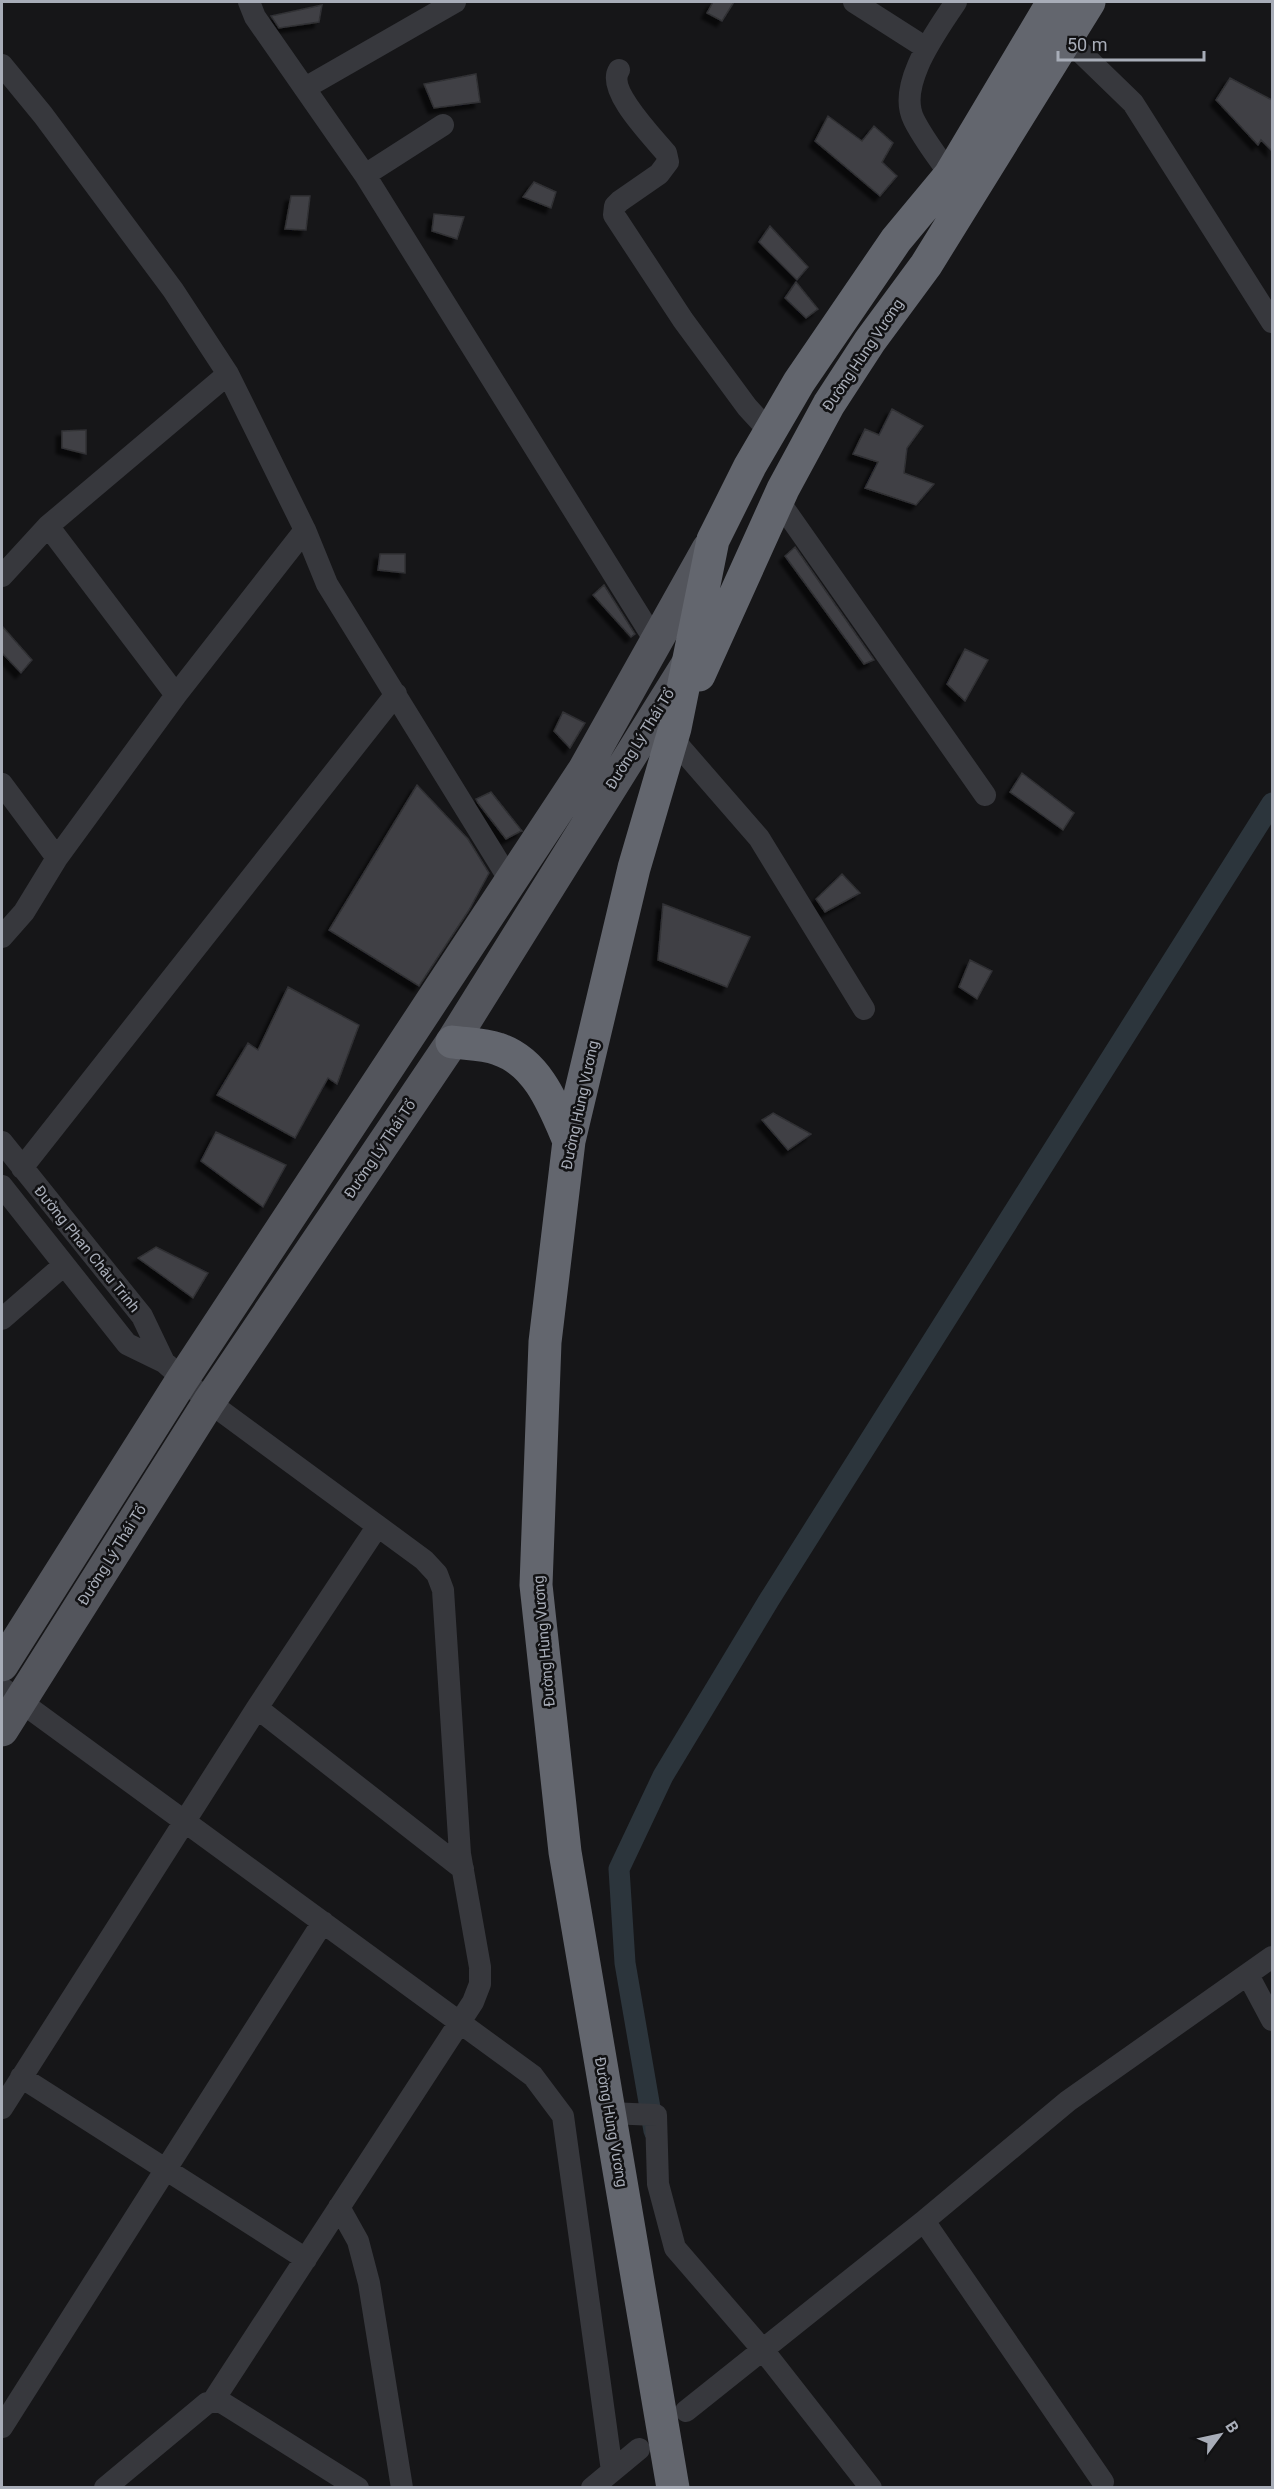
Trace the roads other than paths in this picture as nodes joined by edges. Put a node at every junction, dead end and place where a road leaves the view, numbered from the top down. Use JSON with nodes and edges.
{"nodes":[{"id":1,"x":249,"y":2,"type":"edge"},
{"id":2,"x":455,"y":2,"type":"edge"},
{"id":3,"x":854,"y":2,"type":"edge"},
{"id":4,"x":956,"y":2,"type":"edge"},
{"id":5,"x":1053,"y":2,"type":"edge"},
{"id":6,"x":1089,"y":2,"type":"edge"},
{"id":7,"x":1066,"y":38,"type":"junction"},
{"id":8,"x":926,"y":48,"type":"junction"},
{"id":9,"x":2,"y":65,"type":"edge"},
{"id":10,"x":619,"y":70,"type":"dead end"},
{"id":11,"x":305,"y":88,"type":"junction"},
{"id":12,"x":9,"y":89,"type":"edge"},
{"id":13,"x":443,"y":125,"type":"dead end"},
{"id":14,"x":365,"y":175,"type":"junction"},
{"id":15,"x":950,"y":175,"type":"junction"},
{"id":16,"x":1272,"y":322,"type":"edge"},
{"id":17,"x":228,"y":374,"type":"junction"},
{"id":18,"x":770,"y":432,"type":"junction"},
{"id":19,"x":778,"y":500,"type":"junction"},
{"id":20,"x":48,"y":526,"type":"junction"},
{"id":21,"x":305,"y":530,"type":"junction"},
{"id":22,"x":713,"y":540,"type":"junction"},
{"id":23,"x":749,"y":562,"type":"junction"},
{"id":24,"x":2,"y":576,"type":"edge"},
{"id":25,"x":657,"y":644,"type":"junction"},
{"id":26,"x":688,"y":664,"type":"junction"},
{"id":27,"x":396,"y":694,"type":"junction"},
{"id":28,"x":176,"y":695,"type":"junction"},
{"id":29,"x":674,"y":733,"type":"junction"},
{"id":30,"x":2,"y":784,"type":"edge"},
{"id":31,"x":985,"y":795,"type":"dead end"},
{"id":32,"x":57,"y":858,"type":"junction"},
{"id":33,"x":509,"y":879,"type":"junction"},
{"id":34,"x":2,"y":938,"type":"edge"},
{"id":35,"x":445,"y":981,"type":"junction"},
{"id":36,"x":477,"y":1002,"type":"junction"},
{"id":37,"x":864,"y":1010,"type":"dead end"},
{"id":38,"x":452,"y":1042,"type":"junction"},
{"id":39,"x":569,"y":1141,"type":"junction"},
{"id":40,"x":2,"y":1142,"type":"edge"},
{"id":41,"x":22,"y":1168,"type":"junction"},
{"id":42,"x":2,"y":1186,"type":"edge"},
{"id":43,"x":64,"y":1265,"type":"junction"},
{"id":44,"x":2,"y":1319,"type":"edge"},
{"id":45,"x":173,"y":1371,"type":"junction"},
{"id":46,"x":208,"y":1402,"type":"junction"},
{"id":47,"x":377,"y":1527,"type":"junction"},
{"id":48,"x":2,"y":1665,"type":"edge"},
{"id":49,"x":11,"y":1694,"type":"edge"},
{"id":50,"x":257,"y":1707,"type":"junction"},
{"id":51,"x":2,"y":1730,"type":"edge"},
{"id":52,"x":185,"y":1820,"type":"junction"},
{"id":53,"x":463,"y":1869,"type":"junction"},
{"id":54,"x":323,"y":1922,"type":"junction"},
{"id":55,"x":1272,"y":1957,"type":"edge"},
{"id":56,"x":1248,"y":1975,"type":"junction"},
{"id":57,"x":1272,"y":2020,"type":"edge"},
{"id":58,"x":459,"y":2022,"type":"junction"},
{"id":59,"x":21,"y":2077,"type":"junction"},
{"id":60,"x":2,"y":2108,"type":"edge"},
{"id":61,"x":624,"y":2112,"type":"junction"},
{"id":62,"x":165,"y":2169,"type":"junction"},
{"id":63,"x":339,"y":2207,"type":"junction"},
{"id":64,"x":924,"y":2221,"type":"junction"},
{"id":65,"x":306,"y":2259,"type":"junction"},
{"id":66,"x":763,"y":2350,"type":"junction"},
{"id":67,"x":213,"y":2401,"type":"junction"},
{"id":68,"x":686,"y":2411,"type":"dead end"},
{"id":69,"x":2,"y":2427,"type":"edge"},
{"id":70,"x":639,"y":2449,"type":"dead end"},
{"id":71,"x":612,"y":2471,"type":"junction"},
{"id":72,"x":1103,"y":2482,"type":"dead end"},
{"id":73,"x":105,"y":2487,"type":"edge"},
{"id":74,"x":358,"y":2487,"type":"edge"},
{"id":75,"x":402,"y":2487,"type":"edge"},
{"id":76,"x":592,"y":2487,"type":"edge"},
{"id":77,"x":673,"y":2487,"type":"edge"},
{"id":78,"x":871,"y":2487,"type":"edge"}],
"edges":[{"from":1,"to":11,"type":"street"},
{"from":2,"to":11,"type":"street"},
{"from":3,"to":8,"type":"street"},
{"from":4,"to":8,"type":"street"},
{"from":5,"to":15,"type":"highway","name":"Đường Hùng Vương"},
{"from":6,"to":7,"type":"highway","name":"Đường Hùng Vương"},
{"from":7,"to":16,"type":"street"},
{"from":7,"to":19,"type":"highway","name":"Đường Hùng Vương"},
{"from":8,"to":15,"type":"street"},
{"from":9,"to":12,"type":"street"},
{"from":10,"to":18,"type":"street"},
{"from":11,"to":14,"type":"street"},
{"from":12,"to":17,"type":"street"},
{"from":13,"to":14,"type":"street"},
{"from":14,"to":25,"type":"street"},
{"from":15,"to":18,"type":"highway","name":"Đường Hùng Vương"},
{"from":17,"to":20,"type":"street"},
{"from":17,"to":21,"type":"street"},
{"from":18,"to":22,"type":"highway","name":"Đường Hùng Vương"},
{"from":19,"to":23,"type":"highway","name":"Đường Hùng Vương"},
{"from":19,"to":31,"type":"street"},
{"from":20,"to":24,"type":"street"},
{"from":20,"to":28,"type":"street"},
{"from":21,"to":27,"type":"street"},
{"from":21,"to":28,"type":"street"},
{"from":22,"to":25,"type":"main road","name":"Đường Lý Thái Tổ"},
{"from":22,"to":26,"type":"highway","name":"Đường Hùng Vương"},
{"from":23,"to":26,"type":"main road","name":"Đường Lý Thái Tổ"},
{"from":23,"to":29,"type":"highway","name":"Đường Hùng Vương"},
{"from":25,"to":33,"type":"main road","name":"Đường Lý Thái Tổ"},
{"from":26,"to":29,"type":"highway","name":"Đường Hùng Vương"},
{"from":26,"to":36,"type":"main road","name":"Đường Lý Thái Tổ"},
{"from":27,"to":33,"type":"street"},
{"from":27,"to":41,"type":"street"},
{"from":28,"to":32,"type":"street"},
{"from":29,"to":37,"type":"street"},
{"from":29,"to":39,"type":"highway","name":"Đường Hùng Vương"},
{"from":30,"to":32,"type":"street"},
{"from":32,"to":34,"type":"street"},
{"from":33,"to":35,"type":"main road","name":"Đường Lý Thái Tổ"},
{"from":35,"to":36,"type":"main road"},
{"from":35,"to":45,"type":"main road","name":"Đường Lý Thái Tổ"},
{"from":36,"to":38,"type":"main road","name":"Đường Lý Thái Tổ"},
{"from":38,"to":39,"type":"highway"},
{"from":38,"to":46,"type":"main road","name":"Đường Lý Thái Tổ"},
{"from":39,"to":61,"type":"highway","name":"Đường Hùng Vương"},
{"from":40,"to":41,"type":"street","name":"Đường Phan Châu Trinh"},
{"from":41,"to":45,"type":"street","name":"Đường Phan Châu Trinh"},
{"from":42,"to":43,"type":"street","name":"Đường Phan Châu Trinh"},
{"from":43,"to":44,"type":"street"},
{"from":43,"to":45,"type":"street","name":"Đường Phan Châu Trinh"},
{"from":45,"to":46,"type":"street","name":"Đường Phan Châu Trinh"},
{"from":45,"to":48,"type":"main road","name":"Đường Lý Thái Tổ"},
{"from":46,"to":47,"type":"street","name":"Đường Phan Châu Trinh"},
{"from":46,"to":49,"type":"main road","name":"Đường Lý Thái Tổ"},
{"from":47,"to":50,"type":"street"},
{"from":47,"to":53,"type":"street","name":"Đường Phan Châu Trinh"},
{"from":49,"to":51,"type":"main road","name":"Đường Lý Thái Tổ"},
{"from":49,"to":52,"type":"street"},
{"from":50,"to":52,"type":"street"},
{"from":50,"to":53,"type":"street"},
{"from":52,"to":54,"type":"street"},
{"from":52,"to":59,"type":"street"},
{"from":53,"to":58,"type":"street","name":"Đường Phan Châu Trinh"},
{"from":54,"to":58,"type":"street"},
{"from":54,"to":62,"type":"street"},
{"from":55,"to":56,"type":"street"},
{"from":56,"to":57,"type":"street"},
{"from":56,"to":64,"type":"street"},
{"from":58,"to":63,"type":"street","name":"Đường Phan Châu Trinh"},
{"from":58,"to":71,"type":"street"},
{"from":59,"to":60,"type":"street"},
{"from":59,"to":62,"type":"street"},
{"from":61,"to":66,"type":"street"},
{"from":61,"to":77,"type":"highway","name":"Đường Hùng Vương"},
{"from":62,"to":65,"type":"street"},
{"from":62,"to":69,"type":"street"},
{"from":63,"to":65,"type":"street","name":"Đường Phan Châu Trinh"},
{"from":63,"to":75,"type":"street"},
{"from":64,"to":66,"type":"street"},
{"from":64,"to":72,"type":"street"},
{"from":65,"to":67,"type":"street","name":"Đường Phan Châu Trinh"},
{"from":66,"to":68,"type":"street"},
{"from":66,"to":78,"type":"street"},
{"from":67,"to":73,"type":"street"},
{"from":67,"to":74,"type":"street"},
{"from":70,"to":71,"type":"street"},
{"from":71,"to":76,"type":"street"}]}
